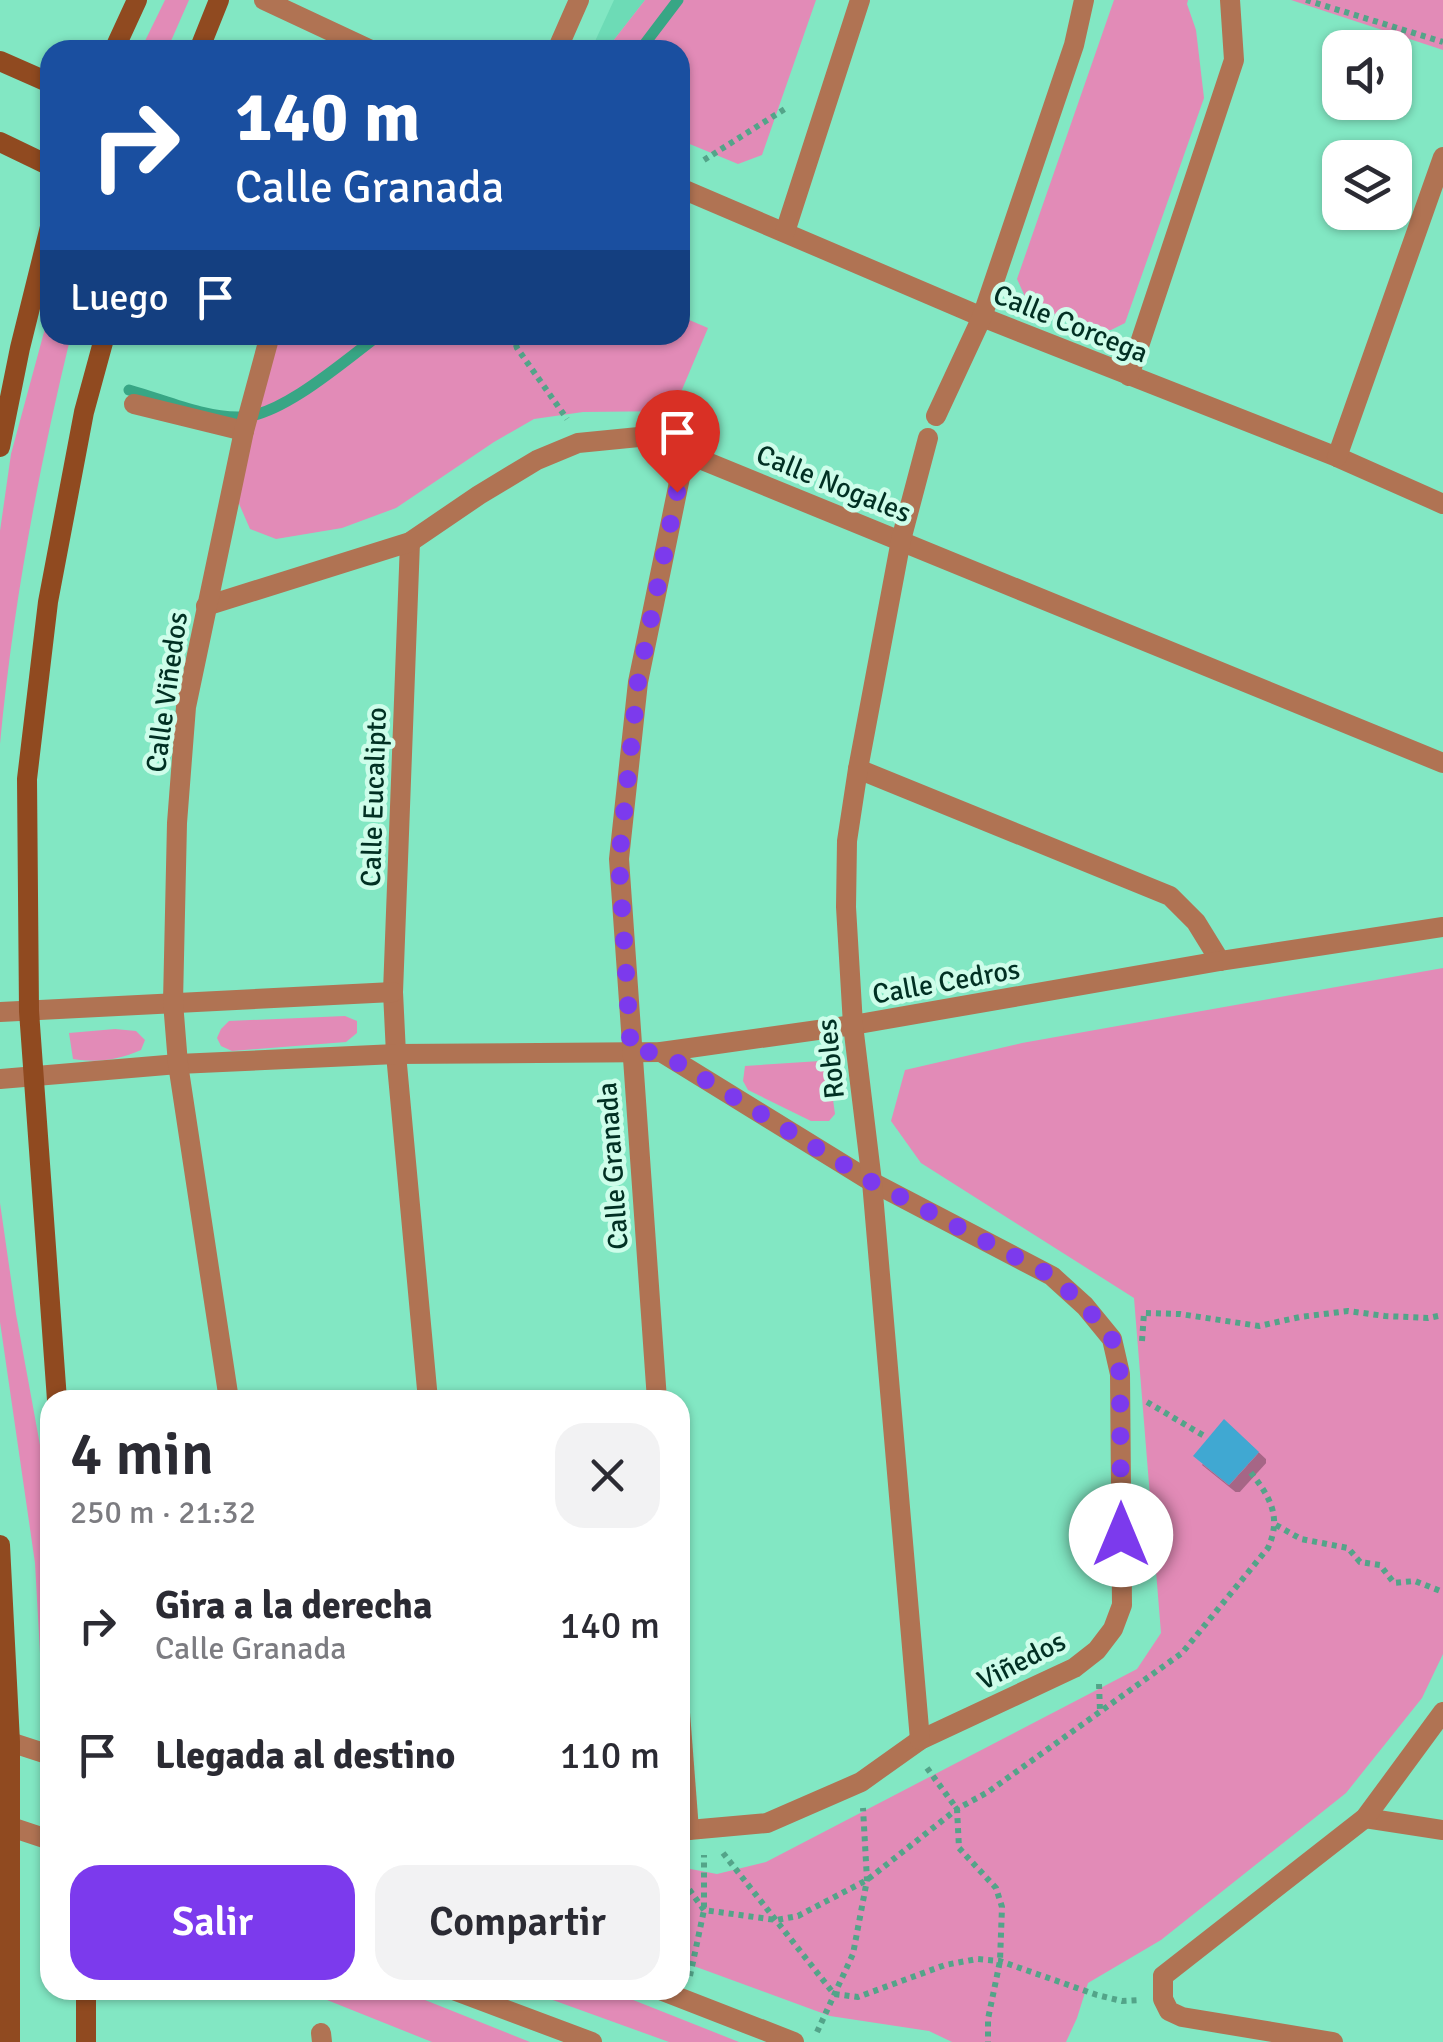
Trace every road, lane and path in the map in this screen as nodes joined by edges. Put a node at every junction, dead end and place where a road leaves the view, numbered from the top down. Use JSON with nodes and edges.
{"nodes":[{"id":1,"x":138,"y":0,"type":"edge"},
{"id":2,"x":219,"y":0,"type":"edge"},
{"id":3,"x":264,"y":0,"type":"edge"},
{"id":4,"x":579,"y":0,"type":"edge"},
{"id":5,"x":860,"y":0,"type":"edge"},
{"id":6,"x":1084,"y":0,"type":"edge"},
{"id":7,"x":1230,"y":0,"type":"edge"},
{"id":8,"x":1306,"y":0,"type":"edge"},
{"id":9,"x":119,"y":40,"type":"edge"},
{"id":10,"x":203,"y":40,"type":"edge"},
{"id":11,"x":350,"y":40,"type":"edge"},
{"id":12,"x":561,"y":40,"type":"edge"},
{"id":13,"x":1443,"y":42,"type":"edge"},
{"id":14,"x":0,"y":61,"type":"edge"},
{"id":15,"x":40,"y":79,"type":"edge"},
{"id":16,"x":788,"y":107,"type":"dead end"},
{"id":17,"x":0,"y":142,"type":"edge"},
{"id":18,"x":1443,"y":157,"type":"edge"},
{"id":19,"x":704,"y":160,"type":"dead end"},
{"id":20,"x":40,"y":161,"type":"edge"},
{"id":21,"x":690,"y":192,"type":"edge"},
{"id":22,"x":785,"y":232,"type":"junction"},
{"id":23,"x":40,"y":267,"type":"edge"},
{"id":24,"x":982,"y":317,"type":"junction"},
{"id":25,"x":102,"y":345,"type":"edge"},
{"id":26,"x":267,"y":345,"type":"edge"},
{"id":27,"x":516,"y":345,"type":"edge"},
{"id":28,"x":1128,"y":376,"type":"junction"},
{"id":29,"x":134,"y":404,"type":"dead end"},
{"id":30,"x":936,"y":416,"type":"dead end"},
{"id":31,"x":244,"y":430,"type":"junction"},
{"id":32,"x":928,"y":438,"type":"dead end"},
{"id":33,"x":578,"y":444,"type":"junction"},
{"id":34,"x":0,"y":448,"type":"edge"},
{"id":35,"x":685,"y":453,"type":"junction"},
{"id":36,"x":1337,"y":457,"type":"junction"},
{"id":37,"x":1443,"y":504,"type":"edge"},
{"id":38,"x":901,"y":540,"type":"junction"},
{"id":39,"x":410,"y":542,"type":"junction"},
{"id":40,"x":206,"y":606,"type":"junction"},
{"id":41,"x":1443,"y":762,"type":"edge"},
{"id":42,"x":858,"y":769,"type":"junction"},
{"id":43,"x":1443,"y":927,"type":"edge"},
{"id":44,"x":1220,"y":961,"type":"junction"},
{"id":45,"x":393,"y":992,"type":"junction"},
{"id":46,"x":173,"y":1002,"type":"junction"},
{"id":47,"x":30,"y":1011,"type":"junction"},
{"id":48,"x":0,"y":1012,"type":"edge"},
{"id":49,"x":853,"y":1025,"type":"junction"},
{"id":50,"x":631,"y":1052,"type":"junction"},
{"id":51,"x":660,"y":1052,"type":"junction"},
{"id":52,"x":396,"y":1054,"type":"junction"},
{"id":53,"x":178,"y":1064,"type":"junction"},
{"id":54,"x":34,"y":1076,"type":"junction"},
{"id":55,"x":0,"y":1079,"type":"edge"},
{"id":56,"x":872,"y":1182,"type":"junction"},
{"id":57,"x":1443,"y":1315,"type":"edge"},
{"id":58,"x":1142,"y":1346,"type":"dead end"},
{"id":59,"x":57,"y":1390,"type":"edge"},
{"id":60,"x":227,"y":1390,"type":"edge"},
{"id":61,"x":427,"y":1390,"type":"edge"},
{"id":62,"x":656,"y":1390,"type":"edge"},
{"id":63,"x":1120,"y":1395,"type":"junction"},
{"id":64,"x":1206,"y":1437,"type":"dead end"},
{"id":65,"x":1248,"y":1469,"type":"dead end"},
{"id":66,"x":1276,"y":1524,"type":"junction"},
{"id":67,"x":0,"y":1545,"type":"edge"},
{"id":68,"x":1443,"y":1592,"type":"edge"},
{"id":69,"x":1443,"y":1712,"type":"edge"},
{"id":70,"x":920,"y":1740,"type":"junction"},
{"id":71,"x":10,"y":1742,"type":"junction"},
{"id":72,"x":40,"y":1752,"type":"edge"},
{"id":73,"x":927,"y":1768,"type":"dead end"},
{"id":74,"x":861,"y":1782,"type":"junction"},
{"id":75,"x":957,"y":1809,"type":"junction"},
{"id":76,"x":1365,"y":1818,"type":"junction"},
{"id":77,"x":11,"y":1827,"type":"junction"},
{"id":78,"x":691,"y":1829,"type":"edge"},
{"id":79,"x":1443,"y":1830,"type":"edge"},
{"id":80,"x":40,"y":1837,"type":"edge"},
{"id":81,"x":867,"y":1880,"type":"junction"},
{"id":82,"x":690,"y":1891,"type":"edge"},
{"id":83,"x":704,"y":1910,"type":"junction"},
{"id":84,"x":776,"y":1920,"type":"junction"},
{"id":85,"x":1000,"y":1961,"type":"junction"},
{"id":86,"x":690,"y":1972,"type":"edge"},
{"id":87,"x":834,"y":1994,"type":"junction"},
{"id":88,"x":1163,"y":1999,"type":"junction"},
{"id":89,"x":86,"y":2000,"type":"edge"},
{"id":90,"x":480,"y":2000,"type":"edge"},
{"id":91,"x":687,"y":2000,"type":"edge"},
{"id":92,"x":10,"y":2042,"type":"edge"},
{"id":93,"x":86,"y":2042,"type":"edge"},
{"id":94,"x":592,"y":2042,"type":"edge"},
{"id":95,"x":794,"y":2042,"type":"edge"},
{"id":96,"x":812,"y":2042,"type":"edge"},
{"id":97,"x":988,"y":2042,"type":"edge"},
{"id":98,"x":1333,"y":2042,"type":"edge"}],
"edges":[{"from":1,"to":9,"type":"street"},
{"from":2,"to":10,"type":"street"},
{"from":3,"to":11,"type":"street"},
{"from":4,"to":12,"type":"street"},
{"from":5,"to":22,"type":"street"},
{"from":6,"to":24,"type":"street"},
{"from":7,"to":28,"type":"street"},
{"from":8,"to":13,"type":"path"},
{"from":14,"to":15,"type":"street"},
{"from":16,"to":19,"type":"path"},
{"from":17,"to":20,"type":"street"},
{"from":18,"to":36,"type":"street"},
{"from":21,"to":22,"type":"street","name":"Calle Corcega"},
{"from":22,"to":24,"type":"street","name":"Calle Corcega"},
{"from":23,"to":34,"type":"street"},
{"from":24,"to":28,"type":"street","name":"Calle Corcega"},
{"from":24,"to":30,"type":"street"},
{"from":25,"to":47,"type":"street"},
{"from":26,"to":31,"type":"street","name":"Calle Viñedos"},
{"from":27,"to":33,"type":"path"},
{"from":28,"to":36,"type":"street","name":"Calle Corcega"},
{"from":29,"to":31,"type":"street"},
{"from":31,"to":40,"type":"street","name":"Calle Viñedos"},
{"from":32,"to":38,"type":"street","name":"Robles"},
{"from":33,"to":35,"type":"street","name":"Calle Nogales"},
{"from":33,"to":39,"type":"street","name":"Calle Nogales"},
{"from":35,"to":38,"type":"street","name":"Calle Nogales"},
{"from":35,"to":50,"type":"street","name":"Calle Granada"},
{"from":36,"to":37,"type":"street","name":"Calle Corcega"},
{"from":38,"to":41,"type":"street","name":"Calle Nogales"},
{"from":38,"to":42,"type":"street","name":"Robles"},
{"from":39,"to":40,"type":"street","name":"Calle Nogales"},
{"from":39,"to":45,"type":"street","name":"Calle Eucalipto"},
{"from":40,"to":46,"type":"street","name":"Calle Viñedos"},
{"from":42,"to":44,"type":"street"},
{"from":42,"to":49,"type":"street","name":"Robles"},
{"from":43,"to":44,"type":"street","name":"Calle Cedros"},
{"from":44,"to":49,"type":"street","name":"Calle Cedros"},
{"from":45,"to":46,"type":"street"},
{"from":45,"to":52,"type":"street","name":"Calle Eucalipto"},
{"from":46,"to":47,"type":"street"},
{"from":46,"to":53,"type":"street","name":"Calle Viñedos"},
{"from":47,"to":48,"type":"street"},
{"from":47,"to":54,"type":"street"},
{"from":49,"to":51,"type":"street","name":"Calle Cedros"},
{"from":49,"to":56,"type":"street","name":"Robles"},
{"from":50,"to":51,"type":"street","name":"Calle Cedros"},
{"from":50,"to":52,"type":"street","name":"Calle Cedros"},
{"from":50,"to":62,"type":"street","name":"Calle Granada"},
{"from":51,"to":56,"type":"street","name":"Viñedos"},
{"from":52,"to":53,"type":"street","name":"Calle Cedros"},
{"from":52,"to":61,"type":"street","name":"Calle Eucalipto"},
{"from":53,"to":54,"type":"street","name":"Calle Cedros"},
{"from":53,"to":60,"type":"street"},
{"from":54,"to":55,"type":"street","name":"Calle Cedros"},
{"from":54,"to":59,"type":"street"},
{"from":56,"to":63,"type":"street","name":"Viñedos"},
{"from":56,"to":70,"type":"street","name":"Robles"},
{"from":57,"to":58,"type":"path"},
{"from":63,"to":64,"type":"path"},
{"from":63,"to":70,"type":"street","name":"Viñedos"},
{"from":65,"to":66,"type":"path"},
{"from":66,"to":68,"type":"path"},
{"from":66,"to":75,"type":"path"},
{"from":67,"to":71,"type":"street"},
{"from":69,"to":76,"type":"street"},
{"from":70,"to":74,"type":"street","name":"Viñedos"},
{"from":71,"to":72,"type":"street"},
{"from":71,"to":77,"type":"street"},
{"from":73,"to":75,"type":"path"},
{"from":74,"to":78,"type":"street","name":"Viñedos"},
{"from":74,"to":81,"type":"path"},
{"from":75,"to":81,"type":"path"},
{"from":75,"to":85,"type":"path"},
{"from":76,"to":79,"type":"street"},
{"from":76,"to":88,"type":"street"},
{"from":77,"to":80,"type":"street"},
{"from":77,"to":92,"type":"street"},
{"from":78,"to":83,"type":"path"},
{"from":78,"to":84,"type":"path"},
{"from":81,"to":84,"type":"path"},
{"from":81,"to":87,"type":"path"},
{"from":82,"to":83,"type":"path"},
{"from":83,"to":84,"type":"path"},
{"from":83,"to":86,"type":"path"},
{"from":84,"to":87,"type":"path"},
{"from":85,"to":87,"type":"path"},
{"from":85,"to":88,"type":"path"},
{"from":85,"to":97,"type":"path"},
{"from":87,"to":96,"type":"path"},
{"from":88,"to":98,"type":"street"},
{"from":89,"to":93,"type":"street"},
{"from":90,"to":94,"type":"street"},
{"from":91,"to":95,"type":"street"}]}
